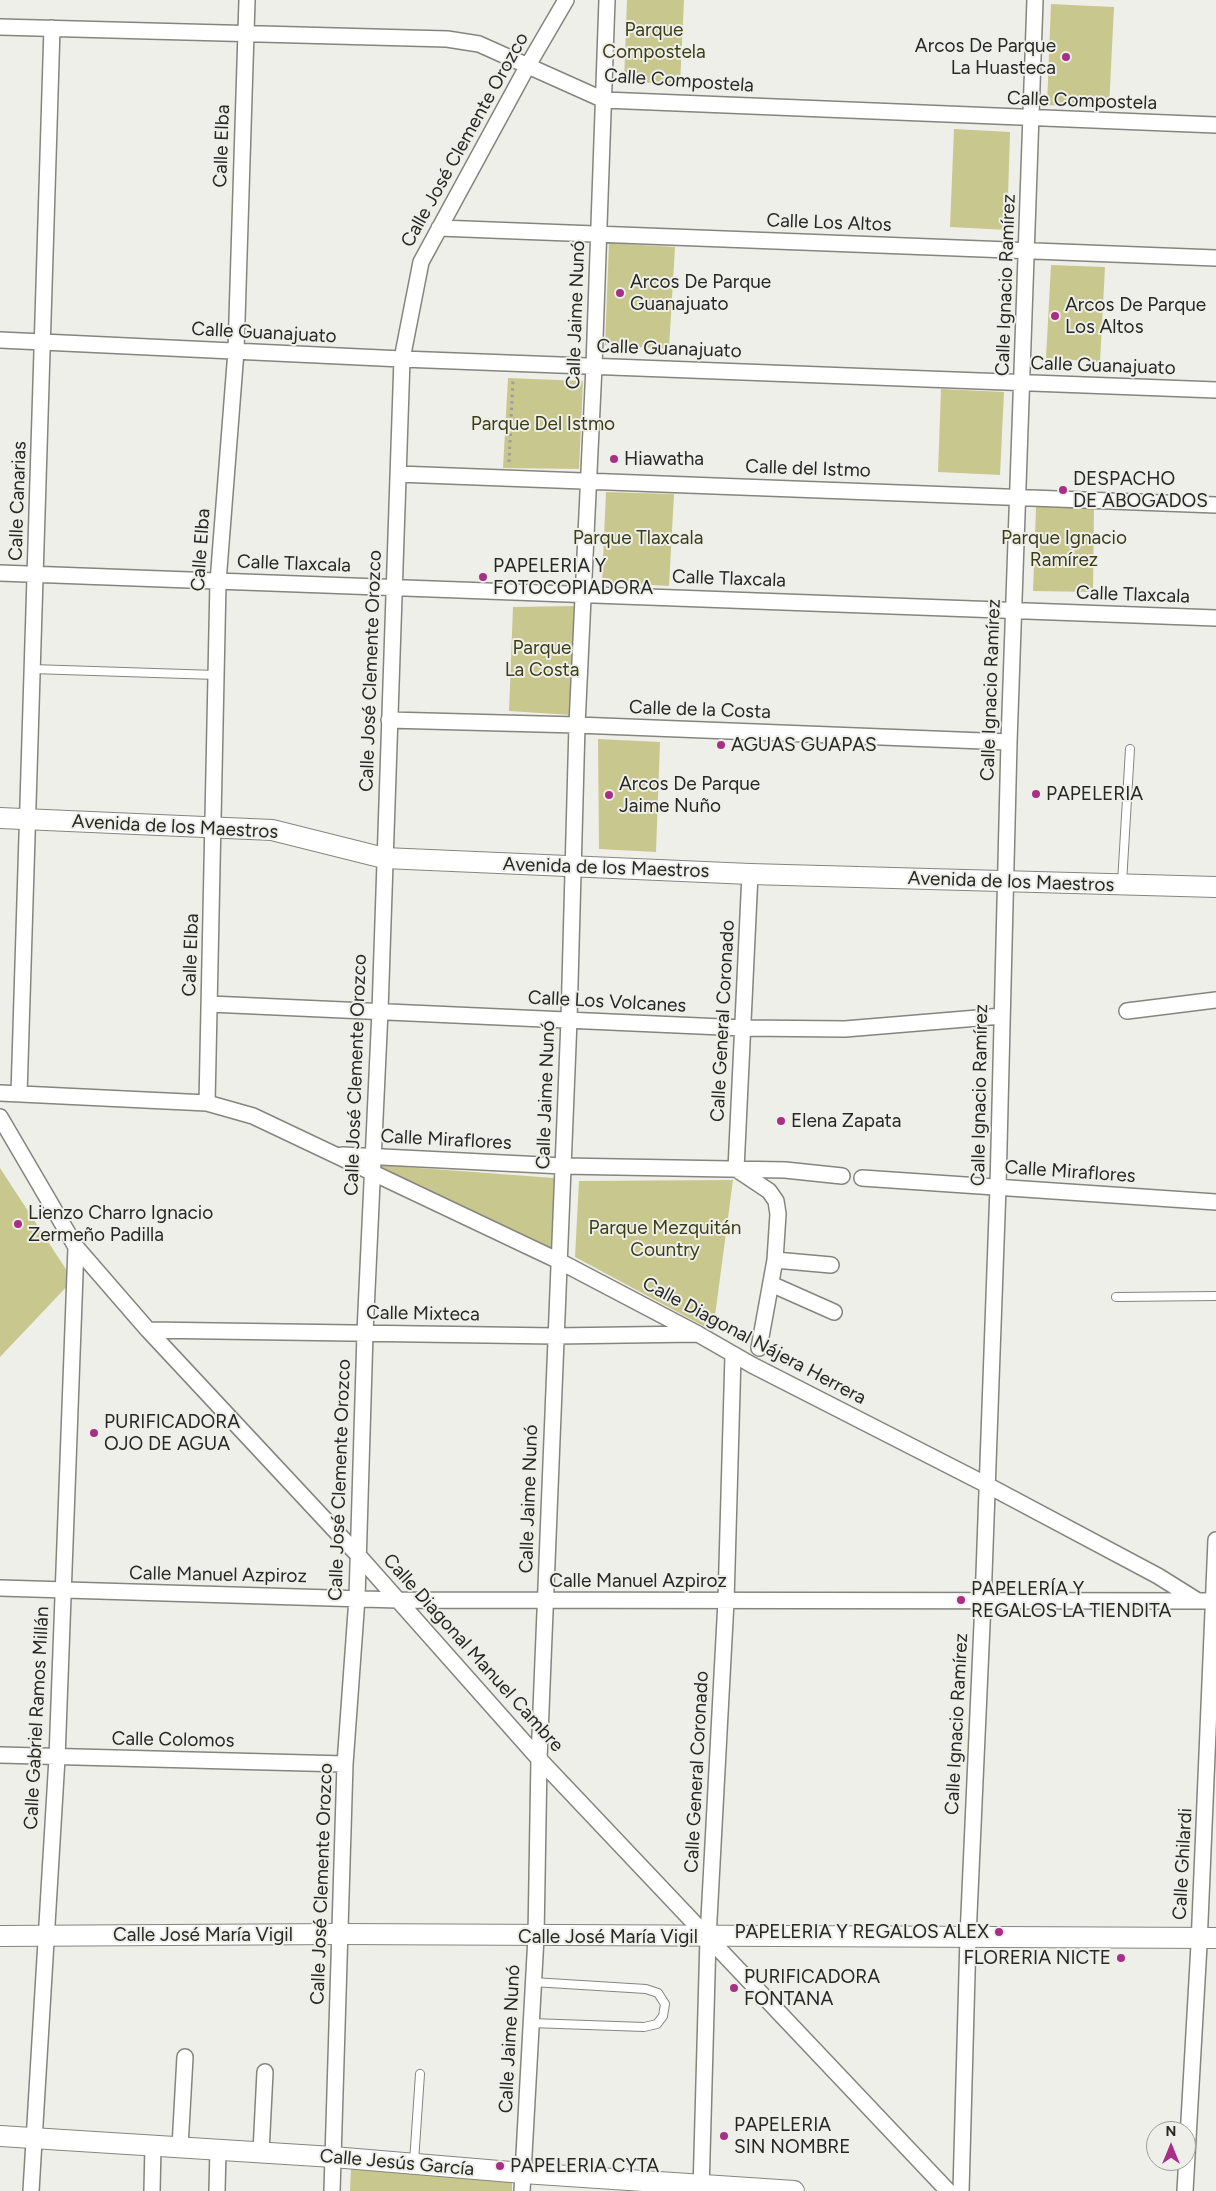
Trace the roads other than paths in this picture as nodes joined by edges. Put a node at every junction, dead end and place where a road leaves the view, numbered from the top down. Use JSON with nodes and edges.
{"nodes":[{"id":1,"x":247,"y":0,"type":"edge"},
{"id":2,"x":566,"y":0,"type":"edge"},
{"id":3,"x":607,"y":0,"type":"edge"},
{"id":4,"x":1035,"y":0,"type":"edge"},
{"id":5,"x":0,"y":27,"type":"edge"},
{"id":6,"x":52,"y":28,"type":"junction"},
{"id":7,"x":246,"y":35,"type":"junction"},
{"id":8,"x":527,"y":67,"type":"junction"},
{"id":9,"x":604,"y":100,"type":"junction"},
{"id":10,"x":1032,"y":119,"type":"junction"},
{"id":11,"x":1216,"y":126,"type":"edge"},
{"id":12,"x":440,"y":228,"type":"junction"},
{"id":13,"x":599,"y":234,"type":"junction"},
{"id":14,"x":1027,"y":250,"type":"junction"},
{"id":15,"x":1216,"y":258,"type":"edge"},
{"id":16,"x":0,"y":340,"type":"edge"},
{"id":17,"x":43,"y":342,"type":"junction"},
{"id":18,"x":236,"y":351,"type":"junction"},
{"id":19,"x":402,"y":359,"type":"junction"},
{"id":20,"x":594,"y":366,"type":"junction"},
{"id":21,"x":1022,"y":382,"type":"junction"},
{"id":22,"x":1216,"y":390,"type":"edge"},
{"id":23,"x":398,"y":474,"type":"junction"},
{"id":24,"x":589,"y":480,"type":"junction"},
{"id":25,"x":1018,"y":498,"type":"junction"},
{"id":26,"x":1216,"y":505,"type":"edge"},
{"id":27,"x":0,"y":573,"type":"edge"},
{"id":28,"x":36,"y":574,"type":"junction"},
{"id":29,"x":218,"y":582,"type":"junction"},
{"id":30,"x":394,"y":588,"type":"junction"},
{"id":31,"x":583,"y":594,"type":"junction"},
{"id":32,"x":1014,"y":610,"type":"junction"},
{"id":33,"x":1216,"y":618,"type":"edge"},
{"id":34,"x":32,"y":669,"type":"junction"},
{"id":35,"x":216,"y":675,"type":"junction"},
{"id":36,"x":389,"y":720,"type":"junction"},
{"id":37,"x":577,"y":725,"type":"junction"},
{"id":38,"x":1009,"y":742,"type":"junction"},
{"id":39,"x":1130,"y":749,"type":"dead end"},
{"id":40,"x":0,"y":818,"type":"edge"},
{"id":41,"x":28,"y":819,"type":"junction"},
{"id":42,"x":214,"y":826,"type":"junction"},
{"id":43,"x":384,"y":858,"type":"junction"},
{"id":44,"x":574,"y":867,"type":"junction"},
{"id":45,"x":750,"y":874,"type":"junction"},
{"id":46,"x":1005,"y":881,"type":"junction"},
{"id":47,"x":1122,"y":885,"type":"junction"},
{"id":48,"x":1216,"y":887,"type":"edge"},
{"id":49,"x":1216,"y":1000,"type":"edge"},
{"id":50,"x":210,"y":1004,"type":"junction"},
{"id":51,"x":380,"y":1011,"type":"junction"},
{"id":52,"x":1127,"y":1012,"type":"dead end"},
{"id":53,"x":1002,"y":1016,"type":"junction"},
{"id":54,"x":569,"y":1020,"type":"junction"},
{"id":55,"x":744,"y":1028,"type":"junction"},
{"id":56,"x":0,"y":1093,"type":"edge"},
{"id":57,"x":19,"y":1094,"type":"junction"},
{"id":58,"x":207,"y":1103,"type":"junction"},
{"id":59,"x":0,"y":1117,"type":"edge"},
{"id":60,"x":335,"y":1154,"type":"junction"},
{"id":61,"x":374,"y":1157,"type":"junction"},
{"id":62,"x":563,"y":1166,"type":"junction"},
{"id":63,"x":736,"y":1169,"type":"junction"},
{"id":64,"x":372,"y":1174,"type":"junction"},
{"id":65,"x":842,"y":1176,"type":"dead end"},
{"id":66,"x":862,"y":1178,"type":"dead end"},
{"id":67,"x":998,"y":1188,"type":"junction"},
{"id":68,"x":1216,"y":1202,"type":"edge"},
{"id":69,"x":76,"y":1247,"type":"junction"},
{"id":70,"x":774,"y":1260,"type":"junction"},
{"id":71,"x":559,"y":1261,"type":"junction"},
{"id":72,"x":831,"y":1265,"type":"dead end"},
{"id":73,"x":771,"y":1284,"type":"junction"},
{"id":74,"x":1216,"y":1296,"type":"edge"},
{"id":75,"x":1116,"y":1298,"type":"dead end"},
{"id":76,"x":834,"y":1312,"type":"dead end"},
{"id":77,"x":148,"y":1330,"type":"junction"},
{"id":78,"x":364,"y":1333,"type":"junction"},
{"id":79,"x":698,"y":1334,"type":"junction"},
{"id":80,"x":555,"y":1336,"type":"junction"},
{"id":81,"x":759,"y":1348,"type":"dead end"},
{"id":82,"x":732,"y":1355,"type":"junction"},
{"id":83,"x":987,"y":1485,"type":"junction"},
{"id":84,"x":1216,"y":1540,"type":"edge"},
{"id":85,"x":358,"y":1555,"type":"junction"},
{"id":86,"x":0,"y":1588,"type":"edge"},
{"id":87,"x":64,"y":1591,"type":"junction"},
{"id":88,"x":357,"y":1598,"type":"junction"},
{"id":89,"x":397,"y":1600,"type":"junction"},
{"id":90,"x":545,"y":1600,"type":"junction"},
{"id":91,"x":726,"y":1601,"type":"junction"},
{"id":92,"x":1198,"y":1601,"type":"junction"},
{"id":93,"x":1215,"y":1601,"type":"edge"},
{"id":94,"x":983,"y":1602,"type":"junction"},
{"id":95,"x":0,"y":1755,"type":"edge"},
{"id":96,"x":57,"y":1758,"type":"junction"},
{"id":97,"x":539,"y":1759,"type":"junction"},
{"id":98,"x":345,"y":1764,"type":"junction"},
{"id":99,"x":341,"y":1934,"type":"junction"},
{"id":100,"x":0,"y":1936,"type":"edge"},
{"id":101,"x":44,"y":1937,"type":"junction"},
{"id":102,"x":536,"y":1937,"type":"junction"},
{"id":103,"x":968,"y":1937,"type":"junction"},
{"id":104,"x":708,"y":1938,"type":"junction"},
{"id":105,"x":1208,"y":1938,"type":"edge"},
{"id":106,"x":533,"y":1982,"type":"junction"},
{"id":107,"x":531,"y":2023,"type":"junction"},
{"id":108,"x":185,"y":2057,"type":"dead end"},
{"id":109,"x":264,"y":2072,"type":"dead end"},
{"id":110,"x":420,"y":2074,"type":"dead end"},
{"id":111,"x":0,"y":2136,"type":"edge"},
{"id":112,"x":33,"y":2138,"type":"junction"},
{"id":113,"x":153,"y":2145,"type":"junction"},
{"id":114,"x":180,"y":2147,"type":"junction"},
{"id":115,"x":218,"y":2150,"type":"junction"},
{"id":116,"x":261,"y":2152,"type":"junction"},
{"id":117,"x":333,"y":2157,"type":"junction"},
{"id":118,"x":414,"y":2164,"type":"junction"},
{"id":119,"x":523,"y":2182,"type":"edge"},
{"id":120,"x":710,"y":2188,"type":"edge"},
{"id":121,"x":31,"y":2191,"type":"edge"},
{"id":122,"x":152,"y":2191,"type":"edge"},
{"id":123,"x":217,"y":2191,"type":"edge"},
{"id":124,"x":332,"y":2191,"type":"edge"},
{"id":125,"x":794,"y":2191,"type":"edge"},
{"id":126,"x":948,"y":2191,"type":"edge"},
{"id":127,"x":961,"y":2191,"type":"edge"},
{"id":128,"x":1185,"y":2191,"type":"edge"}],
"edges":[{"from":1,"to":7,"type":"street","name":"Calle Elba"},
{"from":2,"to":8,"type":"street","name":"Calle José Clemente Orozco"},
{"from":3,"to":9,"type":"street","name":"Calle Jaime Nunó"},
{"from":4,"to":10,"type":"street","name":"Calle Ignacio Ramírez"},
{"from":5,"to":6,"type":"street","name":"Calle Compostela"},
{"from":6,"to":7,"type":"street","name":"Calle Compostela"},
{"from":6,"to":17,"type":"street","name":"Calle Canarias"},
{"from":7,"to":8,"type":"street","name":"Calle Compostela"},
{"from":7,"to":18,"type":"street","name":"Calle Elba"},
{"from":8,"to":9,"type":"street","name":"Calle Compostela"},
{"from":8,"to":12,"type":"street","name":"Calle José Clemente Orozco"},
{"from":9,"to":10,"type":"street","name":"Calle Compostela"},
{"from":9,"to":13,"type":"street","name":"Calle Jaime Nunó"},
{"from":10,"to":11,"type":"street","name":"Calle Compostela"},
{"from":10,"to":14,"type":"street","name":"Calle Ignacio Ramírez"},
{"from":12,"to":13,"type":"street","name":"Calle Los Altos"},
{"from":12,"to":19,"type":"street","name":"Calle José Clemente Orozco"},
{"from":13,"to":14,"type":"street","name":"Calle Los Altos"},
{"from":13,"to":20,"type":"street","name":"Calle Jaime Nunó"},
{"from":14,"to":15,"type":"street","name":"Calle Los Altos"},
{"from":14,"to":21,"type":"street","name":"Calle Ignacio Ramírez"},
{"from":16,"to":17,"type":"street","name":"Calle Guanajuato"},
{"from":17,"to":18,"type":"street","name":"Calle Guanajuato"},
{"from":17,"to":28,"type":"street","name":"Calle Canarias"},
{"from":18,"to":19,"type":"street","name":"Calle Guanajuato"},
{"from":18,"to":29,"type":"street","name":"Calle Elba"},
{"from":19,"to":20,"type":"street","name":"Calle Guanajuato"},
{"from":19,"to":23,"type":"street","name":"Calle José Clemente Orozco"},
{"from":20,"to":21,"type":"street","name":"Calle Guanajuato"},
{"from":20,"to":24,"type":"street","name":"Calle Jaime Nunó"},
{"from":21,"to":22,"type":"street","name":"Calle Guanajuato"},
{"from":21,"to":25,"type":"street","name":"Calle Ignacio Ramírez"},
{"from":23,"to":24,"type":"street","name":"Calle del Istmo"},
{"from":23,"to":30,"type":"street","name":"Calle José Clemente Orozco"},
{"from":24,"to":25,"type":"street","name":"Calle del Istmo"},
{"from":24,"to":31,"type":"street","name":"Calle Jaime Nunó"},
{"from":25,"to":26,"type":"street","name":"Calle del Istmo"},
{"from":25,"to":32,"type":"street","name":"Calle Ignacio Ramírez"},
{"from":27,"to":28,"type":"street","name":"Calle Tlaxcala"},
{"from":28,"to":29,"type":"street","name":"Calle Tlaxcala"},
{"from":28,"to":34,"type":"street","name":"Calle Canarias"},
{"from":29,"to":30,"type":"street","name":"Calle Tlaxcala"},
{"from":29,"to":35,"type":"street","name":"Calle Elba"},
{"from":30,"to":31,"type":"street","name":"Calle Tlaxcala"},
{"from":30,"to":36,"type":"street","name":"Calle José Clemente Orozco"},
{"from":31,"to":32,"type":"street","name":"Calle Tlaxcala"},
{"from":31,"to":37,"type":"street","name":"Calle Jaime Nunó"},
{"from":32,"to":33,"type":"street","name":"Calle Tlaxcala"},
{"from":32,"to":38,"type":"street","name":"Calle Ignacio Ramírez"},
{"from":34,"to":35,"type":"lane"},
{"from":34,"to":41,"type":"street","name":"Calle Canarias"},
{"from":35,"to":42,"type":"street","name":"Calle Elba"},
{"from":36,"to":37,"type":"street","name":"Calle de la Costa"},
{"from":36,"to":43,"type":"street","name":"Calle José Clemente Orozco"},
{"from":37,"to":38,"type":"street","name":"Calle de la Costa"},
{"from":37,"to":44,"type":"street","name":"Calle Jaime Nunó"},
{"from":38,"to":46,"type":"street","name":"Calle Ignacio Ramírez"},
{"from":39,"to":47,"type":"lane"},
{"from":40,"to":41,"type":"street","name":"Avenida de los Maestros"},
{"from":41,"to":42,"type":"street","name":"Avenida de los Maestros"},
{"from":41,"to":57,"type":"street","name":"Calle Canarias"},
{"from":42,"to":43,"type":"street","name":"Avenida de los Maestros"},
{"from":42,"to":50,"type":"street","name":"Calle Elba"},
{"from":43,"to":44,"type":"street","name":"Avenida de los Maestros"},
{"from":43,"to":51,"type":"street","name":"Calle José Clemente Orozco"},
{"from":44,"to":45,"type":"street","name":"Avenida de los Maestros"},
{"from":44,"to":54,"type":"street","name":"Calle Jaime Nunó"},
{"from":45,"to":46,"type":"street","name":"Avenida de los Maestros"},
{"from":45,"to":55,"type":"street","name":"Calle General Coronado"},
{"from":46,"to":47,"type":"street","name":"Avenida de los Maestros"},
{"from":46,"to":53,"type":"street","name":"Calle Ignacio Ramírez"},
{"from":47,"to":48,"type":"street","name":"Avenida de los Maestros"},
{"from":49,"to":52,"type":"street"},
{"from":50,"to":51,"type":"street","name":"Calle Los Volcanes"},
{"from":50,"to":58,"type":"street","name":"Calle Elba"},
{"from":51,"to":54,"type":"street","name":"Calle Los Volcanes"},
{"from":51,"to":61,"type":"street","name":"Calle José Clemente Orozco"},
{"from":53,"to":55,"type":"street","name":"Calle Los Volcanes"},
{"from":53,"to":67,"type":"street","name":"Calle Ignacio Ramírez"},
{"from":54,"to":55,"type":"street","name":"Calle Los Volcanes"},
{"from":54,"to":62,"type":"street","name":"Calle Jaime Nunó"},
{"from":55,"to":63,"type":"street","name":"Calle General Coronado"},
{"from":56,"to":57,"type":"street","name":"Calle Diagonal Nájera Herrera"},
{"from":57,"to":58,"type":"street","name":"Calle Diagonal Nájera Herrera"},
{"from":58,"to":60,"type":"street","name":"Calle Diagonal Nájera Herrera"},
{"from":59,"to":69,"type":"street","name":"Calle Diagonal Manuel Cambre"},
{"from":60,"to":61,"type":"street","name":"Calle Miraflores"},
{"from":60,"to":64,"type":"street","name":"Calle Diagonal Nájera Herrera"},
{"from":61,"to":62,"type":"street","name":"Calle Miraflores"},
{"from":61,"to":64,"type":"street","name":"Calle José Clemente Orozco"},
{"from":62,"to":63,"type":"street","name":"Calle Miraflores"},
{"from":62,"to":71,"type":"street","name":"Calle Jaime Nunó"},
{"from":63,"to":65,"type":"street","name":"Calle Miraflores"},
{"from":63,"to":70,"type":"street"},
{"from":64,"to":71,"type":"street","name":"Calle Diagonal Nájera Herrera"},
{"from":64,"to":78,"type":"street","name":"Calle José Clemente Orozco"},
{"from":66,"to":67,"type":"street","name":"Calle Miraflores"},
{"from":67,"to":68,"type":"street","name":"Calle Miraflores"},
{"from":67,"to":83,"type":"street","name":"Calle Ignacio Ramírez"},
{"from":69,"to":77,"type":"street","name":"Calle Diagonal Manuel Cambre"},
{"from":69,"to":87,"type":"street","name":"Calle Gabriel Ramos Millán"},
{"from":70,"to":72,"type":"street"},
{"from":70,"to":73,"type":"street"},
{"from":71,"to":79,"type":"street","name":"Calle Diagonal Nájera Herrera"},
{"from":71,"to":80,"type":"street","name":"Calle Jaime Nunó"},
{"from":73,"to":76,"type":"street"},
{"from":73,"to":81,"type":"street"},
{"from":74,"to":75,"type":"lane"},
{"from":77,"to":78,"type":"street","name":"Calle Mixteca"},
{"from":77,"to":85,"type":"street","name":"Calle Diagonal Manuel Cambre"},
{"from":78,"to":80,"type":"street","name":"Calle Mixteca"},
{"from":78,"to":85,"type":"street","name":"Calle José Clemente Orozco"},
{"from":79,"to":80,"type":"street","name":"Calle Mixteca"},
{"from":79,"to":82,"type":"street","name":"Calle Diagonal Nájera Herrera"},
{"from":80,"to":90,"type":"street","name":"Calle Jaime Nunó"},
{"from":82,"to":83,"type":"street","name":"Calle Diagonal Nájera Herrera"},
{"from":82,"to":91,"type":"street","name":"Calle General Coronado"},
{"from":83,"to":92,"type":"street","name":"Calle Diagonal Nájera Herrera"},
{"from":83,"to":94,"type":"street","name":"Calle Ignacio Ramírez"},
{"from":84,"to":93,"type":"street","name":"Calle Ghilardi"},
{"from":85,"to":88,"type":"street","name":"Calle José Clemente Orozco"},
{"from":85,"to":89,"type":"street","name":"Calle Diagonal Manuel Cambre"},
{"from":86,"to":87,"type":"street","name":"Calle Manuel Azpiroz"},
{"from":87,"to":88,"type":"street","name":"Calle Manuel Azpiroz"},
{"from":87,"to":96,"type":"street","name":"Calle Gabriel Ramos Millán"},
{"from":88,"to":89,"type":"street","name":"Calle Manuel Azpiroz"},
{"from":88,"to":98,"type":"street","name":"Calle José Clemente Orozco"},
{"from":89,"to":90,"type":"street","name":"Calle Manuel Azpiroz"},
{"from":89,"to":97,"type":"street","name":"Calle Diagonal Manuel Cambre"},
{"from":90,"to":91,"type":"street","name":"Calle Manuel Azpiroz"},
{"from":90,"to":97,"type":"street","name":"Calle Jaime Nunó"},
{"from":91,"to":94,"type":"street","name":"Calle Manuel Azpiroz"},
{"from":91,"to":104,"type":"street","name":"Calle General Coronado"},
{"from":92,"to":93,"type":"street","name":"Calle Manuel Azpiroz"},
{"from":92,"to":94,"type":"street","name":"Calle Manuel Azpiroz"},
{"from":93,"to":105,"type":"street","name":"Calle Ghilardi"},
{"from":94,"to":103,"type":"street","name":"Calle Ignacio Ramírez"},
{"from":95,"to":96,"type":"street","name":"Calle Colomos"},
{"from":96,"to":98,"type":"street","name":"Calle Colomos"},
{"from":96,"to":101,"type":"street","name":"Calle Gabriel Ramos Millán"},
{"from":97,"to":102,"type":"street","name":"Calle Jaime Nunó"},
{"from":97,"to":104,"type":"street","name":"Calle Diagonal Manuel Cambre"},
{"from":98,"to":99,"type":"street","name":"Calle José Clemente Orozco"},
{"from":99,"to":101,"type":"street","name":"Calle José María Vigil"},
{"from":99,"to":102,"type":"street","name":"Calle José María Vigil"},
{"from":99,"to":117,"type":"street","name":"Calle José Clemente Orozco"},
{"from":100,"to":101,"type":"street","name":"Calle José María Vigil"},
{"from":101,"to":112,"type":"street","name":"Calle Gabriel Ramos Millán"},
{"from":102,"to":104,"type":"street","name":"Calle José María Vigil"},
{"from":102,"to":106,"type":"street","name":"Calle Jaime Nunó"},
{"from":103,"to":104,"type":"street","name":"Calle José María Vigil"},
{"from":103,"to":105,"type":"street","name":"Calle José María Vigil"},
{"from":103,"to":127,"type":"street","name":"Calle Ignacio Ramírez"},
{"from":104,"to":120,"type":"street","name":"Calle General Coronado"},
{"from":104,"to":126,"type":"street","name":"Calle Diagonal Manuel Cambre"},
{"from":105,"to":128,"type":"street","name":"Calle Ghilardi"},
{"from":106,"to":107,"type":"street","name":"Calle Jaime Nunó"},
{"from":106,"to":107,"type":"lane"},
{"from":107,"to":119,"type":"street","name":"Calle Jaime Nunó"},
{"from":108,"to":114,"type":"street"},
{"from":109,"to":116,"type":"street"},
{"from":110,"to":118,"type":"lane"},
{"from":111,"to":112,"type":"street","name":"Calle Jesús García"},
{"from":112,"to":113,"type":"street","name":"Calle Jesús García"},
{"from":112,"to":121,"type":"street","name":"Calle Gabriel Ramos Millán"},
{"from":113,"to":114,"type":"street","name":"Calle Jesús García"},
{"from":113,"to":122,"type":"street"},
{"from":114,"to":115,"type":"street","name":"Calle Jesús García"},
{"from":115,"to":116,"type":"street","name":"Calle Jesús García"},
{"from":115,"to":123,"type":"street"},
{"from":116,"to":117,"type":"street","name":"Calle Jesús García"},
{"from":117,"to":118,"type":"street","name":"Calle Jesús García"},
{"from":117,"to":124,"type":"street","name":"Calle José Clemente Orozco"},
{"from":118,"to":119,"type":"street","name":"Calle Jesús García"},
{"from":119,"to":120,"type":"street","name":"Calle Jesús García"},
{"from":120,"to":125,"type":"street","name":"Calle Jesús García"}]}
